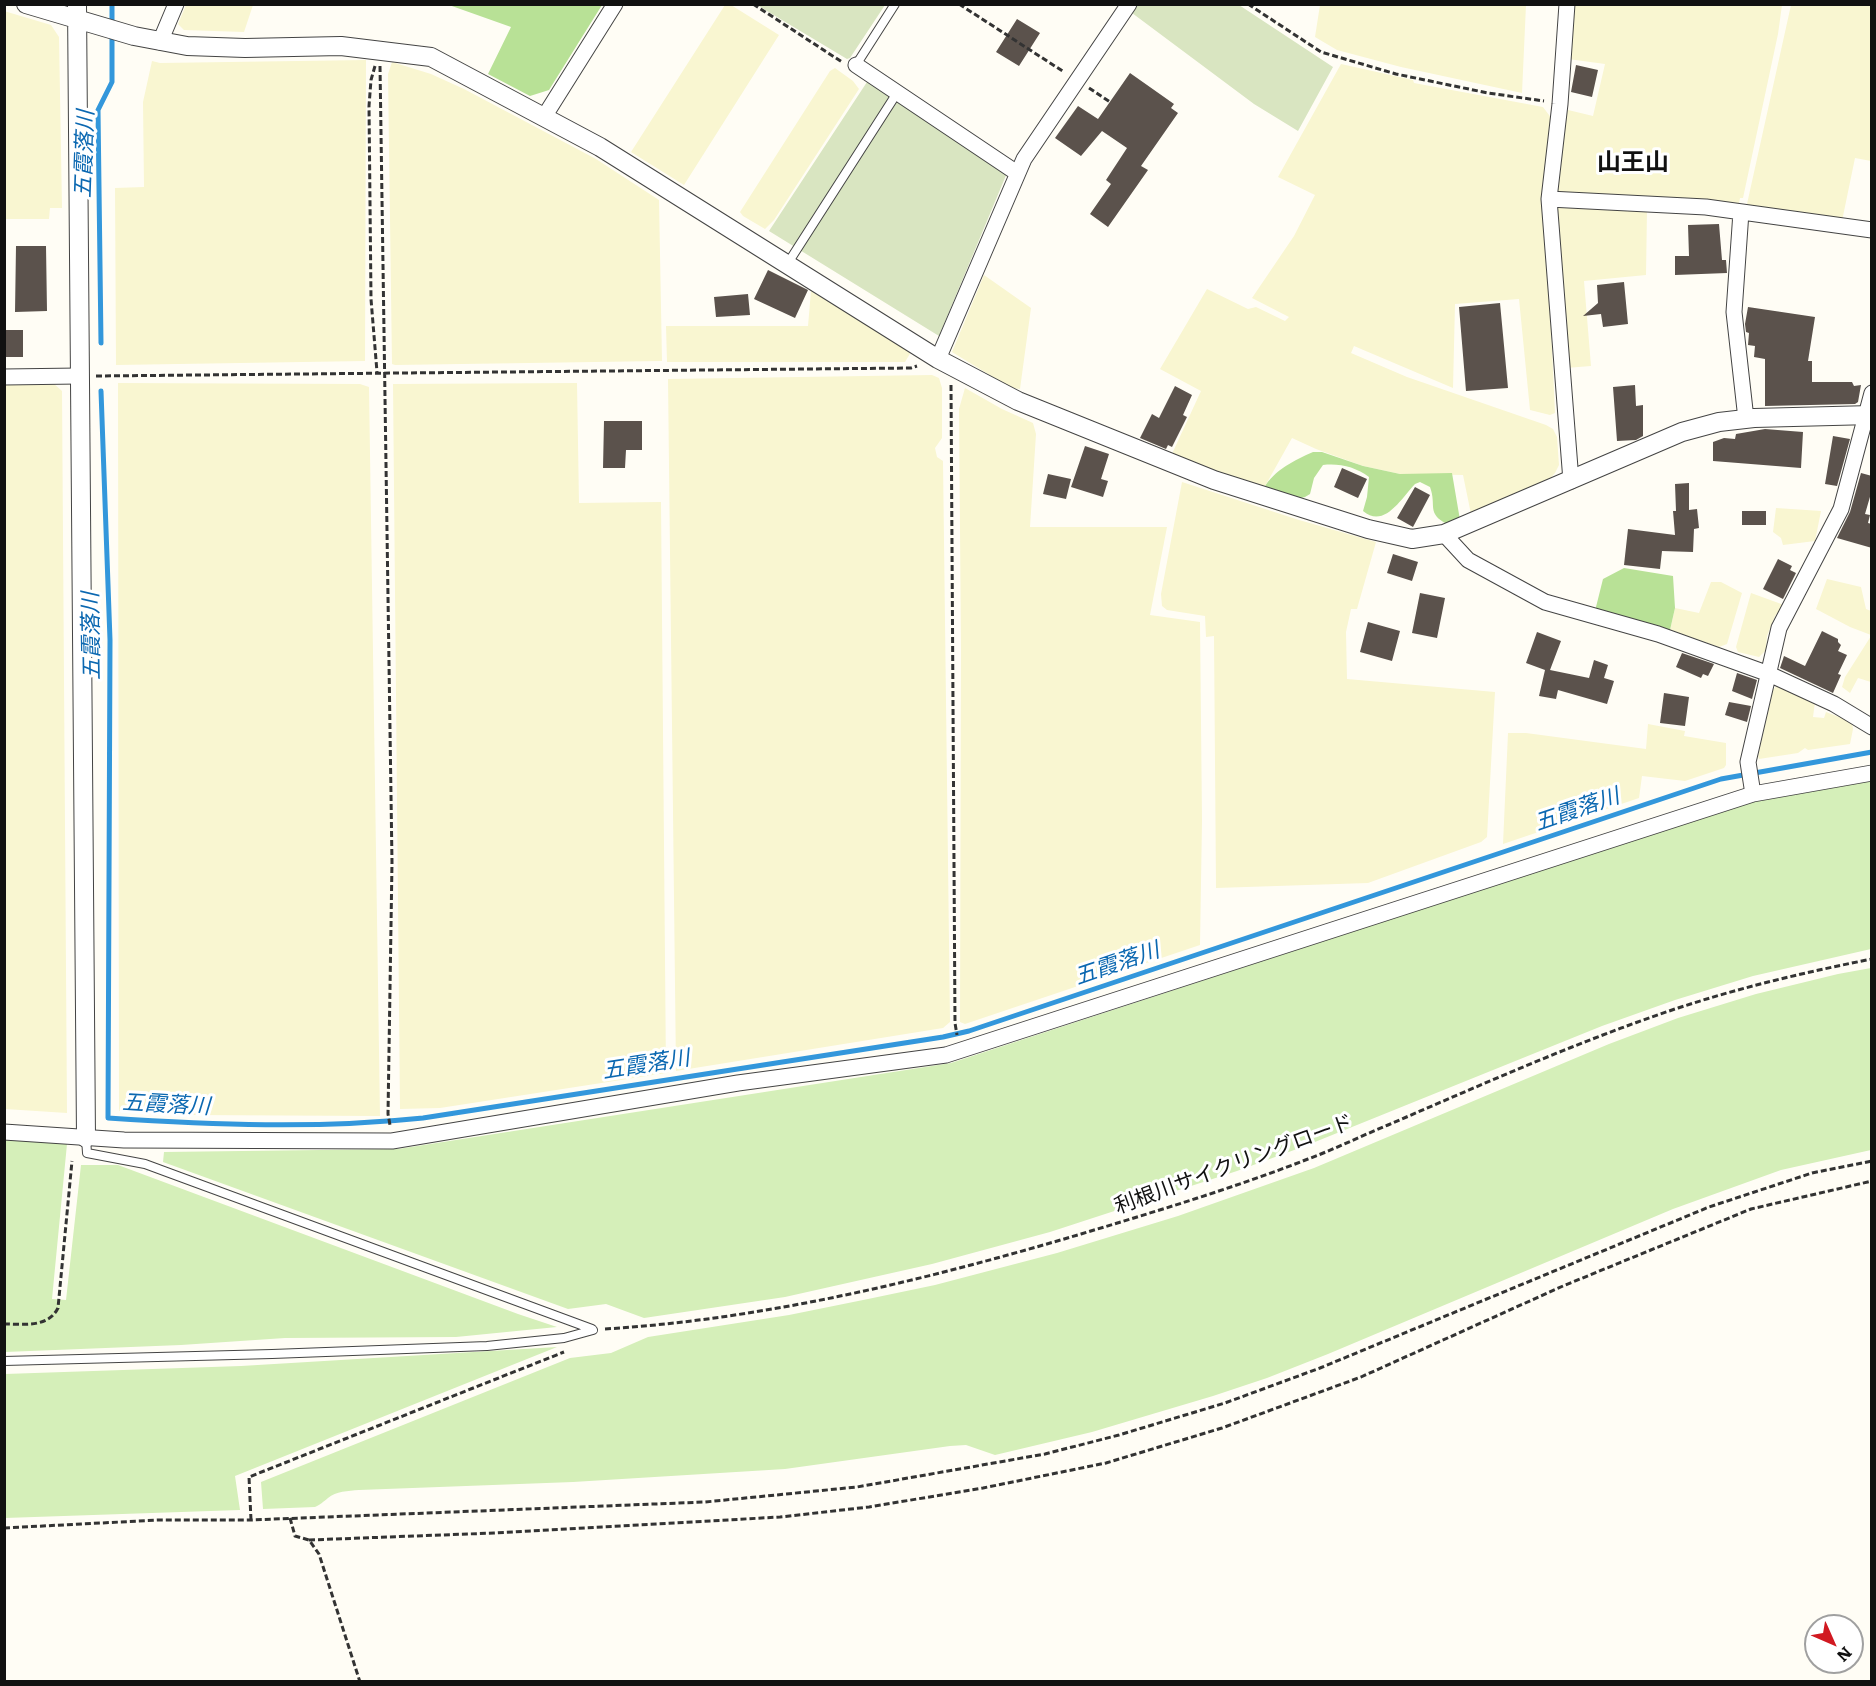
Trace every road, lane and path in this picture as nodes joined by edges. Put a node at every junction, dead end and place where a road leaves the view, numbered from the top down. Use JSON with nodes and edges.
{"nodes":[{"id":1,"x":26,"y":4,"type":"edge"},
{"id":2,"x":176,"y":4,"type":"edge"},
{"id":3,"x":615,"y":4,"type":"edge"},
{"id":4,"x":753,"y":4,"type":"edge"},
{"id":5,"x":895,"y":4,"type":"edge"},
{"id":6,"x":959,"y":4,"type":"edge"},
{"id":7,"x":1129,"y":4,"type":"edge"},
{"id":8,"x":1248,"y":4,"type":"edge"},
{"id":9,"x":1567,"y":4,"type":"edge"},
{"id":10,"x":81,"y":16,"type":"edge"},
{"id":11,"x":160,"y":42,"type":"junction"},
{"id":12,"x":379,"y":50,"type":"junction"},
{"id":13,"x":856,"y":65,"type":"junction"},
{"id":14,"x":1077,"y":80,"type":"junction"},
{"id":15,"x":897,"y":93,"type":"junction"},
{"id":16,"x":1110,"y":102,"type":"dead end"},
{"id":17,"x":1560,"y":104,"type":"junction"},
{"id":18,"x":544,"y":117,"type":"junction"},
{"id":19,"x":1017,"y":173,"type":"junction"},
{"id":20,"x":1549,"y":199,"type":"junction"},
{"id":21,"x":1741,"y":212,"type":"junction"},
{"id":22,"x":1872,"y":230,"type":"edge"},
{"id":23,"x":787,"y":264,"type":"junction"},
{"id":24,"x":938,"y":359,"type":"junction"},
{"id":25,"x":376,"y":372,"type":"junction"},
{"id":26,"x":385,"y":372,"type":"junction"},
{"id":27,"x":79,"y":376,"type":"junction"},
{"id":28,"x":4,"y":377,"type":"edge"},
{"id":29,"x":1872,"y":393,"type":"edge"},
{"id":30,"x":1869,"y":414,"type":"edge"},
{"id":31,"x":1746,"y":419,"type":"junction"},
{"id":32,"x":1570,"y":481,"type":"junction"},
{"id":33,"x":1444,"y":534,"type":"junction"},
{"id":34,"x":1769,"y":674,"type":"junction"},
{"id":35,"x":1872,"y":727,"type":"edge"},
{"id":36,"x":1872,"y":772,"type":"edge"},
{"id":37,"x":1753,"y":789,"type":"junction"},
{"id":38,"x":1872,"y":959,"type":"edge"},
{"id":39,"x":955,"y":1023,"type":"dead end"},
{"id":40,"x":388,"y":1114,"type":"dead end"},
{"id":41,"x":4,"y":1132,"type":"edge"},
{"id":42,"x":86,"y":1138,"type":"junction"},
{"id":43,"x":72,"y":1161,"type":"dead end"},
{"id":44,"x":1872,"y":1161,"type":"edge"},
{"id":45,"x":1872,"y":1181,"type":"edge"},
{"id":46,"x":4,"y":1324,"type":"edge"},
{"id":47,"x":593,"y":1330,"type":"junction"},
{"id":48,"x":565,"y":1351,"type":"dead end"},
{"id":49,"x":4,"y":1361,"type":"edge"},
{"id":50,"x":290,"y":1518,"type":"junction"},
{"id":51,"x":251,"y":1520,"type":"junction"},
{"id":52,"x":4,"y":1528,"type":"edge"},
{"id":53,"x":309,"y":1540,"type":"junction"},
{"id":54,"x":360,"y":1682,"type":"edge"}],
"edges":[{"from":1,"to":10,"type":"street"},
{"from":2,"to":11,"type":"street"},
{"from":3,"to":18,"type":"street"},
{"from":4,"to":13,"type":"path"},
{"from":5,"to":13,"type":"lane"},
{"from":6,"to":14,"type":"path"},
{"from":7,"to":14,"type":"street"},
{"from":8,"to":17,"type":"path"},
{"from":9,"to":17,"type":"street"},
{"from":10,"to":11,"type":"street"},
{"from":10,"to":27,"type":"street"},
{"from":11,"to":12,"type":"street"},
{"from":12,"to":18,"type":"street"},
{"from":12,"to":25,"type":"path"},
{"from":12,"to":26,"type":"path"},
{"from":13,"to":15,"type":"street"},
{"from":14,"to":16,"type":"path"},
{"from":14,"to":19,"type":"street"},
{"from":15,"to":19,"type":"street"},
{"from":15,"to":23,"type":"lane"},
{"from":17,"to":20,"type":"street"},
{"from":18,"to":23,"type":"street"},
{"from":19,"to":24,"type":"street"},
{"from":20,"to":21,"type":"street"},
{"from":20,"to":32,"type":"street"},
{"from":21,"to":22,"type":"street"},
{"from":21,"to":31,"type":"street"},
{"from":23,"to":24,"type":"street"},
{"from":24,"to":26,"type":"path"},
{"from":24,"to":33,"type":"street"},
{"from":24,"to":39,"type":"path"},
{"from":25,"to":26,"type":"path"},
{"from":25,"to":27,"type":"path"},
{"from":26,"to":40,"type":"path"},
{"from":27,"to":28,"type":"street"},
{"from":27,"to":42,"type":"street"},
{"from":29,"to":30,"type":"street"},
{"from":30,"to":31,"type":"street"},
{"from":30,"to":34,"type":"street"},
{"from":31,"to":32,"type":"street"},
{"from":32,"to":33,"type":"street"},
{"from":33,"to":34,"type":"street"},
{"from":34,"to":35,"type":"street"},
{"from":34,"to":37,"type":"street"},
{"from":36,"to":37,"type":"street"},
{"from":37,"to":42,"type":"street"},
{"from":38,"to":47,"type":"path","name":"利根川サイクリングロード"},
{"from":41,"to":42,"type":"street"},
{"from":42,"to":47,"type":"lane"},
{"from":43,"to":46,"type":"path"},
{"from":44,"to":50,"type":"path"},
{"from":45,"to":53,"type":"path"},
{"from":47,"to":49,"type":"lane"},
{"from":48,"to":51,"type":"path"},
{"from":50,"to":51,"type":"path"},
{"from":50,"to":53,"type":"path"},
{"from":51,"to":52,"type":"path"},
{"from":53,"to":54,"type":"path"}]}
